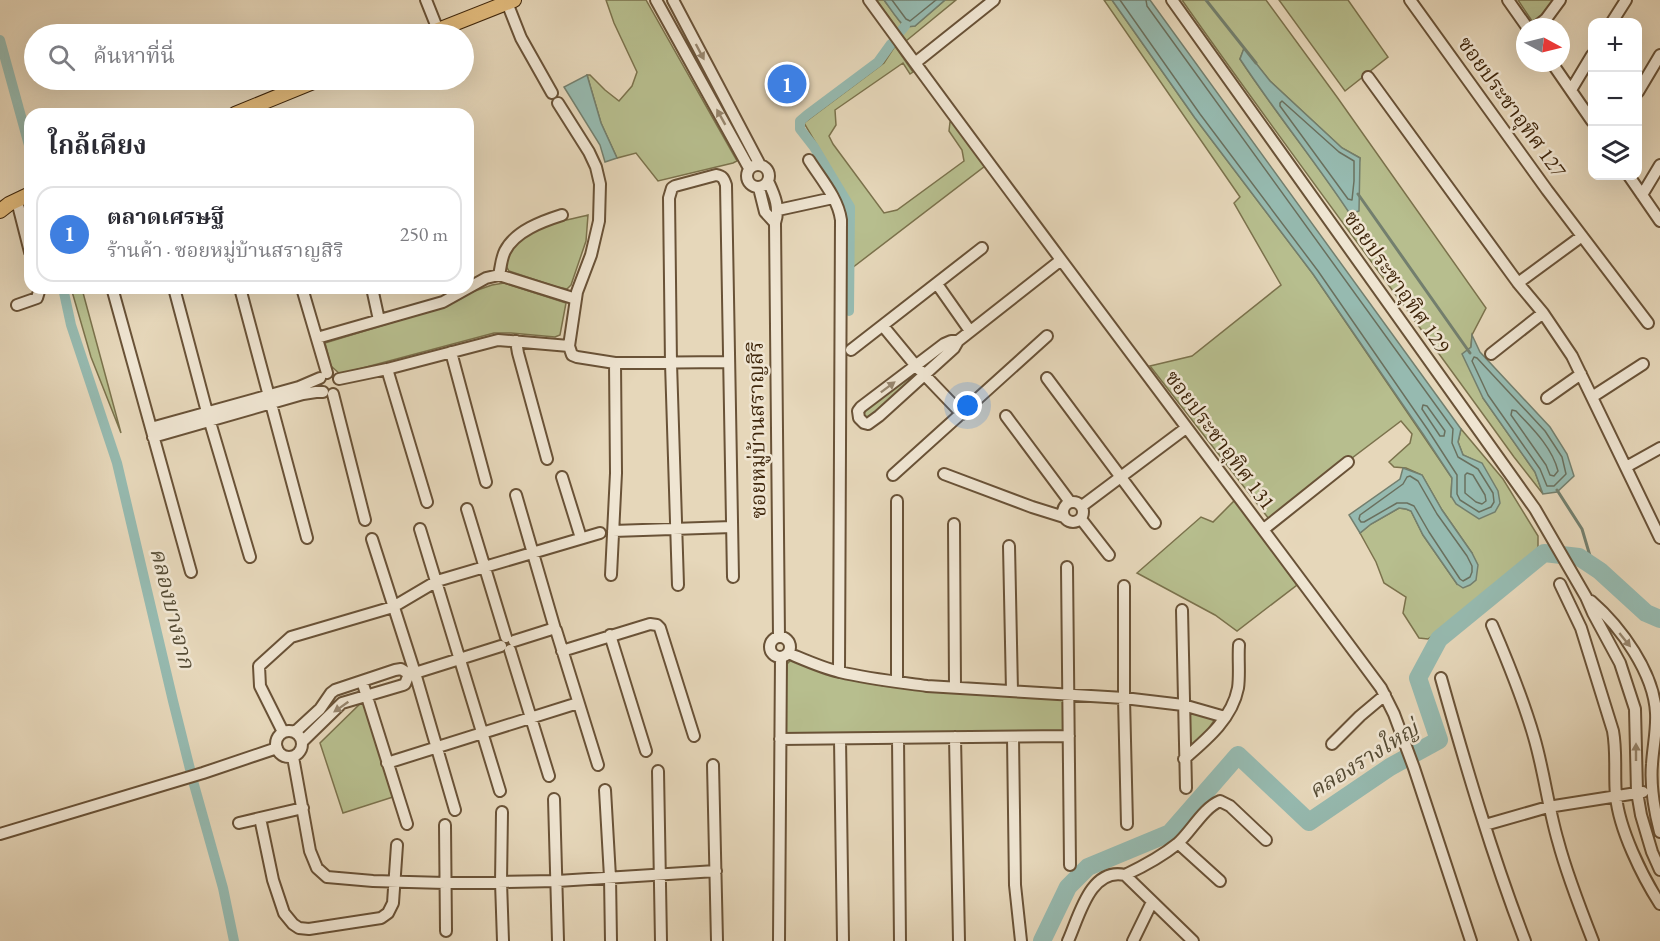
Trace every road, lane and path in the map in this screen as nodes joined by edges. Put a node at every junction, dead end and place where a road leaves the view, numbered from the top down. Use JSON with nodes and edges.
{"nodes":[{"id":1,"x":426,"y":0,"type":"edge"},
{"id":2,"x":656,"y":0,"type":"edge"},
{"id":3,"x":673,"y":0,"type":"edge"},
{"id":4,"x":868,"y":0,"type":"edge"},
{"id":5,"x":994,"y":0,"type":"edge"},
{"id":6,"x":1172,"y":0,"type":"edge"},
{"id":7,"x":1410,"y":0,"type":"edge"},
{"id":8,"x":1508,"y":0,"type":"edge"},
{"id":9,"x":1560,"y":0,"type":"edge"},
{"id":10,"x":1626,"y":0,"type":"edge"},
{"id":11,"x":509,"y":1,"type":"edge"},
{"id":12,"x":1521,"y":18,"type":"edge"},
{"id":13,"x":1547,"y":18,"type":"edge"},
{"id":14,"x":1615,"y":18,"type":"edge"},
{"id":15,"x":431,"y":24,"type":"edge"},
{"id":16,"x":453,"y":24,"type":"edge"},
{"id":17,"x":1660,"y":55,"type":"edge"},
{"id":18,"x":915,"y":63,"type":"junction"},
{"id":19,"x":1588,"y":63,"type":"edge"},
{"id":20,"x":1559,"y":72,"type":"edge"},
{"id":21,"x":1368,"y":77,"type":"dead end"},
{"id":22,"x":1642,"y":85,"type":"edge"},
{"id":23,"x":294,"y":90,"type":"edge"},
{"id":24,"x":1572,"y":90,"type":"junction"},
{"id":25,"x":552,"y":93,"type":"dead end"},
{"id":26,"x":558,"y":104,"type":"dead end"},
{"id":27,"x":250,"y":108,"type":"edge"},
{"id":28,"x":1588,"y":114,"type":"edge"},
{"id":29,"x":809,"y":160,"type":"dead end"},
{"id":30,"x":1660,"y":165,"type":"edge"},
{"id":31,"x":754,"y":166,"type":"junction"},
{"id":32,"x":1632,"y":180,"type":"edge"},
{"id":33,"x":764,"y":184,"type":"junction"},
{"id":34,"x":1642,"y":195,"type":"junction"},
{"id":35,"x":24,"y":197,"type":"edge"},
{"id":36,"x":833,"y":198,"type":"junction"},
{"id":37,"x":778,"y":210,"type":"junction"},
{"id":38,"x":0,"y":211,"type":"edge"},
{"id":39,"x":562,"y":215,"type":"dead end"},
{"id":40,"x":1660,"y":221,"type":"edge"},
{"id":41,"x":775,"y":223,"type":"junction"},
{"id":42,"x":1582,"y":236,"type":"junction"},
{"id":43,"x":982,"y":248,"type":"dead end"},
{"id":44,"x":1061,"y":260,"type":"junction"},
{"id":45,"x":499,"y":275,"type":"junction"},
{"id":46,"x":1518,"y":283,"type":"junction"},
{"id":47,"x":937,"y":284,"type":"junction"},
{"id":48,"x":474,"y":285,"type":"edge"},
{"id":49,"x":39,"y":294,"type":"edge"},
{"id":50,"x":114,"y":294,"type":"edge"},
{"id":51,"x":176,"y":294,"type":"edge"},
{"id":52,"x":242,"y":294,"type":"edge"},
{"id":53,"x":304,"y":294,"type":"edge"},
{"id":54,"x":373,"y":294,"type":"edge"},
{"id":55,"x":444,"y":294,"type":"edge"},
{"id":56,"x":457,"y":294,"type":"edge"},
{"id":57,"x":576,"y":299,"type":"junction"},
{"id":58,"x":446,"y":300,"type":"junction"},
{"id":59,"x":17,"y":305,"type":"dead end"},
{"id":60,"x":1543,"y":314,"type":"junction"},
{"id":61,"x":379,"y":320,"type":"junction"},
{"id":62,"x":1648,"y":323,"type":"dead end"},
{"id":63,"x":883,"y":326,"type":"junction"},
{"id":64,"x":970,"y":331,"type":"junction"},
{"id":65,"x":1047,"y":336,"type":"dead end"},
{"id":66,"x":317,"y":338,"type":"junction"},
{"id":67,"x":516,"y":341,"type":"junction"},
{"id":68,"x":958,"y":341,"type":"junction"},
{"id":69,"x":569,"y":346,"type":"junction"},
{"id":70,"x":851,"y":350,"type":"dead end"},
{"id":71,"x":451,"y":352,"type":"junction"},
{"id":72,"x":1491,"y":354,"type":"dead end"},
{"id":73,"x":729,"y":362,"type":"junction"},
{"id":74,"x":615,"y":363,"type":"junction"},
{"id":75,"x":671,"y":363,"type":"junction"},
{"id":76,"x":1643,"y":364,"type":"dead end"},
{"id":77,"x":916,"y":366,"type":"junction"},
{"id":78,"x":387,"y":369,"type":"junction"},
{"id":79,"x":925,"y":374,"type":"junction"},
{"id":80,"x":1581,"y":374,"type":"junction"},
{"id":81,"x":324,"y":376,"type":"junction"},
{"id":82,"x":1047,"y":378,"type":"dead end"},
{"id":83,"x":339,"y":379,"type":"junction"},
{"id":84,"x":328,"y":393,"type":"junction"},
{"id":85,"x":1592,"y":397,"type":"junction"},
{"id":86,"x":1547,"y":398,"type":"dead end"},
{"id":87,"x":269,"y":399,"type":"junction"},
{"id":88,"x":962,"y":414,"type":"junction"},
{"id":89,"x":1006,"y":416,"type":"dead end"},
{"id":90,"x":208,"y":417,"type":"junction"},
{"id":91,"x":1186,"y":429,"type":"junction"},
{"id":92,"x":152,"y":433,"type":"junction"},
{"id":93,"x":1660,"y":448,"type":"edge"},
{"id":94,"x":547,"y":459,"type":"dead end"},
{"id":95,"x":1348,"y":462,"type":"dead end"},
{"id":96,"x":1626,"y":467,"type":"junction"},
{"id":97,"x":944,"y":474,"type":"dead end"},
{"id":98,"x":893,"y":475,"type":"dead end"},
{"id":99,"x":562,"y":477,"type":"dead end"},
{"id":100,"x":1121,"y":478,"type":"junction"},
{"id":101,"x":486,"y":482,"type":"dead end"},
{"id":102,"x":516,"y":495,"type":"dead end"},
{"id":103,"x":897,"y":501,"type":"dead end"},
{"id":104,"x":427,"y":502,"type":"dead end"},
{"id":105,"x":1070,"y":502,"type":"junction"},
{"id":106,"x":1082,"y":506,"type":"junction"},
{"id":107,"x":467,"y":509,"type":"dead end"},
{"id":108,"x":1064,"y":517,"type":"junction"},
{"id":109,"x":1082,"y":519,"type":"junction"},
{"id":110,"x":365,"y":520,"type":"dead end"},
{"id":111,"x":954,"y":524,"type":"dead end"},
{"id":112,"x":1155,"y":524,"type":"dead end"},
{"id":113,"x":732,"y":527,"type":"junction"},
{"id":114,"x":675,"y":528,"type":"junction"},
{"id":115,"x":420,"y":529,"type":"dead end"},
{"id":116,"x":1264,"y":529,"type":"junction"},
{"id":117,"x":613,"y":531,"type":"junction"},
{"id":118,"x":600,"y":533,"type":"dead end"},
{"id":119,"x":307,"y":538,"type":"dead end"},
{"id":120,"x":582,"y":538,"type":"junction"},
{"id":121,"x":1660,"y":538,"type":"edge"},
{"id":122,"x":372,"y":539,"type":"dead end"},
{"id":123,"x":1009,"y":546,"type":"dead end"},
{"id":124,"x":533,"y":553,"type":"junction"},
{"id":125,"x":1109,"y":555,"type":"dead end"},
{"id":126,"x":250,"y":557,"type":"dead end"},
{"id":127,"x":485,"y":567,"type":"junction"},
{"id":128,"x":1067,"y":567,"type":"dead end"},
{"id":129,"x":191,"y":572,"type":"dead end"},
{"id":130,"x":611,"y":575,"type":"dead end"},
{"id":131,"x":733,"y":577,"type":"dead end"},
{"id":132,"x":436,"y":581,"type":"junction"},
{"id":133,"x":1560,"y":584,"type":"dead end"},
{"id":134,"x":678,"y":585,"type":"dead end"},
{"id":135,"x":1124,"y":586,"type":"dead end"},
{"id":136,"x":1584,"y":594,"type":"junction"},
{"id":137,"x":393,"y":607,"type":"junction"},
{"id":138,"x":1182,"y":610,"type":"dead end"},
{"id":139,"x":1492,"y":625,"type":"dead end"},
{"id":140,"x":555,"y":629,"type":"junction"},
{"id":141,"x":610,"y":635,"type":"junction"},
{"id":142,"x":779,"y":637,"type":"junction"},
{"id":143,"x":508,"y":644,"type":"junction"},
{"id":144,"x":1239,"y":645,"type":"dead end"},
{"id":145,"x":562,"y":651,"type":"junction"},
{"id":146,"x":785,"y":655,"type":"junction"},
{"id":147,"x":460,"y":659,"type":"junction"},
{"id":148,"x":839,"y":672,"type":"junction"},
{"id":149,"x":412,"y":674,"type":"junction"},
{"id":150,"x":1441,"y":678,"type":"dead end"},
{"id":151,"x":362,"y":681,"type":"junction"},
{"id":152,"x":897,"y":682,"type":"junction"},
{"id":153,"x":956,"y":687,"type":"junction"},
{"id":154,"x":1012,"y":691,"type":"junction"},
{"id":155,"x":1068,"y":695,"type":"junction"},
{"id":156,"x":1385,"y":695,"type":"junction"},
{"id":157,"x":366,"y":696,"type":"junction"},
{"id":158,"x":1124,"y":698,"type":"junction"},
{"id":159,"x":578,"y":703,"type":"junction"},
{"id":160,"x":1183,"y":705,"type":"junction"},
{"id":161,"x":1655,"y":707,"type":"junction"},
{"id":162,"x":1635,"y":712,"type":"junction"},
{"id":163,"x":1225,"y":717,"type":"junction"},
{"id":164,"x":531,"y":718,"type":"junction"},
{"id":165,"x":283,"y":732,"type":"junction"},
{"id":166,"x":295,"y":732,"type":"junction"},
{"id":167,"x":483,"y":733,"type":"junction"},
{"id":168,"x":694,"y":736,"type":"dead end"},
{"id":169,"x":1069,"y":736,"type":"junction"},
{"id":170,"x":955,"y":737,"type":"junction"},
{"id":171,"x":1012,"y":737,"type":"junction"},
{"id":172,"x":898,"y":738,"type":"junction"},
{"id":173,"x":780,"y":739,"type":"junction"},
{"id":174,"x":840,"y":739,"type":"junction"},
{"id":175,"x":302,"y":742,"type":"junction"},
{"id":176,"x":1332,"y":744,"type":"dead end"},
{"id":177,"x":436,"y":747,"type":"junction"},
{"id":178,"x":277,"y":748,"type":"junction"},
{"id":179,"x":646,"y":751,"type":"dead end"},
{"id":180,"x":293,"y":757,"type":"junction"},
{"id":181,"x":1184,"y":759,"type":"junction"},
{"id":182,"x":387,"y":763,"type":"junction"},
{"id":183,"x":598,"y":765,"type":"dead end"},
{"id":184,"x":713,"y":765,"type":"dead end"},
{"id":185,"x":657,"y":771,"type":"dead end"},
{"id":186,"x":549,"y":776,"type":"dead end"},
{"id":187,"x":1186,"y":788,"type":"dead end"},
{"id":188,"x":605,"y":790,"type":"dead end"},
{"id":189,"x":500,"y":791,"type":"dead end"},
{"id":190,"x":1652,"y":791,"type":"junction"},
{"id":191,"x":1637,"y":792,"type":"junction"},
{"id":192,"x":1616,"y":795,"type":"junction"},
{"id":193,"x":554,"y":799,"type":"dead end"},
{"id":194,"x":1548,"y":807,"type":"junction"},
{"id":195,"x":303,"y":808,"type":"junction"},
{"id":196,"x":455,"y":810,"type":"dead end"},
{"id":197,"x":501,"y":812,"type":"dead end"},
{"id":198,"x":260,"y":818,"type":"junction"},
{"id":199,"x":239,"y":823,"type":"dead end"},
{"id":200,"x":407,"y":824,"type":"dead end"},
{"id":201,"x":1127,"y":824,"type":"dead end"},
{"id":202,"x":445,"y":825,"type":"dead end"},
{"id":203,"x":1485,"y":825,"type":"junction"},
{"id":204,"x":1660,"y":832,"type":"edge"},
{"id":205,"x":0,"y":834,"type":"edge"},
{"id":206,"x":1266,"y":840,"type":"dead end"},
{"id":207,"x":1178,"y":843,"type":"junction"},
{"id":208,"x":397,"y":844,"type":"dead end"},
{"id":209,"x":1070,"y":865,"type":"dead end"},
{"id":210,"x":716,"y":870,"type":"junction"},
{"id":211,"x":1660,"y":870,"type":"edge"},
{"id":212,"x":660,"y":874,"type":"junction"},
{"id":213,"x":1125,"y":875,"type":"junction"},
{"id":214,"x":610,"y":877,"type":"junction"},
{"id":215,"x":394,"y":881,"type":"junction"},
{"id":216,"x":557,"y":881,"type":"junction"},
{"id":217,"x":1220,"y":881,"type":"dead end"},
{"id":218,"x":501,"y":882,"type":"junction"},
{"id":219,"x":446,"y":883,"type":"junction"},
{"id":220,"x":1152,"y":902,"type":"junction"},
{"id":221,"x":1660,"y":904,"type":"edge"},
{"id":222,"x":446,"y":931,"type":"dead end"},
{"id":223,"x":503,"y":941,"type":"edge"},
{"id":224,"x":558,"y":941,"type":"edge"},
{"id":225,"x":610,"y":941,"type":"edge"},
{"id":226,"x":661,"y":941,"type":"edge"},
{"id":227,"x":717,"y":941,"type":"edge"},
{"id":228,"x":779,"y":941,"type":"edge"},
{"id":229,"x":843,"y":941,"type":"edge"},
{"id":230,"x":900,"y":941,"type":"edge"},
{"id":231,"x":959,"y":941,"type":"edge"},
{"id":232,"x":1021,"y":941,"type":"edge"},
{"id":233,"x":1068,"y":941,"type":"edge"},
{"id":234,"x":1133,"y":941,"type":"edge"},
{"id":235,"x":1192,"y":941,"type":"edge"},
{"id":236,"x":1471,"y":941,"type":"edge"},
{"id":237,"x":1525,"y":941,"type":"edge"},
{"id":238,"x":1593,"y":941,"type":"edge"}],
"edges":[{"from":1,"to":15,"type":"street"},
{"from":31,"to":2,"type":"street","name":"ซอยหมู่บ้านสราญสิริ","one_way":true},
{"from":3,"to":31,"type":"street","name":"ซอยหมู่บ้านสราญสิริ","one_way":true},
{"from":4,"to":18,"type":"street","name":"ซอยประชาอุทิศ 131"},
{"from":5,"to":18,"type":"street"},
{"from":6,"to":136,"type":"street","name":"ซอยประชาอุทิศ 129"},
{"from":7,"to":42,"type":"street","name":"ซอยประชาอุทิศ 127"},
{"from":8,"to":12,"type":"street"},
{"from":9,"to":13,"type":"street"},
{"from":10,"to":14,"type":"street"},
{"from":11,"to":16,"type":"main road"},
{"from":11,"to":25,"type":"street"},
{"from":17,"to":22,"type":"street"},
{"from":18,"to":44,"type":"street","name":"ซอยประชาอุทิศ 131"},
{"from":19,"to":24,"type":"street"},
{"from":20,"to":24,"type":"street"},
{"from":21,"to":46,"type":"street"},
{"from":23,"to":27,"type":"main road"},
{"from":24,"to":28,"type":"street"},
{"from":26,"to":57,"type":"street"},
{"from":29,"to":36,"type":"street"},
{"from":30,"to":34,"type":"street"},
{"from":31,"to":33,"type":"street","name":"ซอยหมู่บ้านสราญสิริ"},
{"from":31,"to":33,"type":"street","name":"ซอยหมู่บ้านสราญสิริ"},
{"from":32,"to":34,"type":"street"},
{"from":33,"to":37,"type":"street","name":"ซอยหมู่บ้านสราญสิริ"},
{"from":33,"to":41,"type":"street","name":"ซอยหมู่บ้านสราญสิริ"},
{"from":34,"to":40,"type":"street"},
{"from":35,"to":38,"type":"main road"},
{"from":36,"to":37,"type":"street"},
{"from":36,"to":148,"type":"street"},
{"from":37,"to":41,"type":"street","name":"ซอยหมู่บ้านสราญสิริ"},
{"from":39,"to":45,"type":"street"},
{"from":41,"to":142,"type":"street","name":"ซอยหมู่บ้านสราญสิริ"},
{"from":42,"to":46,"type":"street"},
{"from":42,"to":62,"type":"street","name":"ซอยประชาอุทิศ 127"},
{"from":43,"to":47,"type":"street"},
{"from":44,"to":64,"type":"street"},
{"from":44,"to":91,"type":"street","name":"ซอยประชาอุทิศ 131"},
{"from":45,"to":48,"type":"street"},
{"from":45,"to":57,"type":"street"},
{"from":46,"to":60,"type":"street"},
{"from":47,"to":63,"type":"street"},
{"from":47,"to":64,"type":"street"},
{"from":49,"to":59,"type":"street"},
{"from":50,"to":92,"type":"street"},
{"from":51,"to":90,"type":"street"},
{"from":52,"to":87,"type":"street"},
{"from":53,"to":66,"type":"street"},
{"from":54,"to":61,"type":"street"},
{"from":55,"to":58,"type":"street"},
{"from":56,"to":58,"type":"street"},
{"from":57,"to":69,"type":"street"},
{"from":58,"to":61,"type":"street"},
{"from":60,"to":72,"type":"street"},
{"from":60,"to":80,"type":"street"},
{"from":61,"to":66,"type":"street"},
{"from":63,"to":70,"type":"street"},
{"from":63,"to":77,"type":"street"},
{"from":64,"to":68,"type":"street"},
{"from":65,"to":88,"type":"street"},
{"from":66,"to":81,"type":"street"},
{"from":67,"to":69,"type":"street"},
{"from":67,"to":71,"type":"street"},
{"from":67,"to":94,"type":"street"},
{"from":68,"to":77,"type":"street"},
{"from":68,"to":79,"type":"street"},
{"from":69,"to":74,"type":"street"},
{"from":71,"to":78,"type":"street"},
{"from":71,"to":101,"type":"street"},
{"from":73,"to":75,"type":"street"},
{"from":73,"to":75,"type":"street"},
{"from":73,"to":113,"type":"street"},
{"from":74,"to":75,"type":"street"},
{"from":74,"to":117,"type":"street"},
{"from":75,"to":114,"type":"street"},
{"from":76,"to":85,"type":"street"},
{"from":77,"to":79,"type":"street"},
{"from":79,"to":77,"type":"street","one_way":true},
{"from":78,"to":83,"type":"street"},
{"from":78,"to":104,"type":"street"},
{"from":79,"to":88,"type":"street"},
{"from":80,"to":85,"type":"street"},
{"from":80,"to":86,"type":"street"},
{"from":81,"to":83,"type":"street"},
{"from":81,"to":84,"type":"street"},
{"from":81,"to":87,"type":"street"},
{"from":82,"to":100,"type":"street"},
{"from":83,"to":84,"type":"street"},
{"from":84,"to":87,"type":"street"},
{"from":84,"to":110,"type":"street"},
{"from":85,"to":96,"type":"street"},
{"from":87,"to":90,"type":"street"},
{"from":87,"to":119,"type":"street"},
{"from":88,"to":98,"type":"street"},
{"from":89,"to":105,"type":"street"},
{"from":90,"to":92,"type":"street"},
{"from":90,"to":126,"type":"street"},
{"from":91,"to":100,"type":"street"},
{"from":91,"to":116,"type":"street","name":"ซอยประชาอุทิศ 131"},
{"from":92,"to":129,"type":"street"},
{"from":93,"to":96,"type":"street"},
{"from":95,"to":116,"type":"street"},
{"from":96,"to":121,"type":"street"},
{"from":97,"to":108,"type":"street"},
{"from":99,"to":120,"type":"street"},
{"from":100,"to":106,"type":"street"},
{"from":100,"to":112,"type":"street"},
{"from":102,"to":124,"type":"street"},
{"from":103,"to":152,"type":"street"},
{"from":105,"to":106,"type":"street"},
{"from":105,"to":108,"type":"street"},
{"from":106,"to":109,"type":"street"},
{"from":107,"to":127,"type":"street"},
{"from":108,"to":109,"type":"street"},
{"from":109,"to":125,"type":"street"},
{"from":111,"to":153,"type":"street"},
{"from":113,"to":114,"type":"street"},
{"from":113,"to":131,"type":"street"},
{"from":114,"to":117,"type":"street"},
{"from":114,"to":134,"type":"street"},
{"from":115,"to":132,"type":"street"},
{"from":116,"to":156,"type":"street","name":"ซอยประชาอุทิศ 131"},
{"from":117,"to":130,"type":"street"},
{"from":118,"to":120,"type":"street"},
{"from":120,"to":124,"type":"street"},
{"from":122,"to":137,"type":"street"},
{"from":123,"to":154,"type":"street"},
{"from":124,"to":127,"type":"street"},
{"from":124,"to":140,"type":"street"},
{"from":127,"to":132,"type":"street"},
{"from":127,"to":143,"type":"street"},
{"from":128,"to":155,"type":"street"},
{"from":132,"to":137,"type":"street"},
{"from":132,"to":147,"type":"street"},
{"from":133,"to":192,"type":"street"},
{"from":135,"to":158,"type":"street"},
{"from":136,"to":161,"type":"street","name":"ซอยประชาอุทิศ 129","one_way":true},
{"from":136,"to":162,"type":"street","name":"ซอยประชาอุทิศ 129"},
{"from":137,"to":149,"type":"street"},
{"from":137,"to":165,"type":"street"},
{"from":138,"to":160,"type":"street"},
{"from":139,"to":194,"type":"street"},
{"from":140,"to":143,"type":"street"},
{"from":140,"to":145,"type":"street"},
{"from":141,"to":145,"type":"street"},
{"from":141,"to":168,"type":"street"},
{"from":141,"to":179,"type":"street"},
{"from":142,"to":146,"type":"street","name":"ซอยหมู่บ้านสราญสิริ"},
{"from":142,"to":146,"type":"street","name":"ซอยหมู่บ้านสราญสิริ"},
{"from":143,"to":147,"type":"street"},
{"from":143,"to":164,"type":"street"},
{"from":144,"to":163,"type":"street"},
{"from":145,"to":159,"type":"street"},
{"from":146,"to":148,"type":"street"},
{"from":146,"to":173,"type":"street","name":"ซอยหมู่บ้านสราญสิริ"},
{"from":147,"to":149,"type":"street"},
{"from":147,"to":167,"type":"street"},
{"from":148,"to":152,"type":"street"},
{"from":149,"to":151,"type":"street"},
{"from":149,"to":157,"type":"street"},
{"from":149,"to":177,"type":"street"},
{"from":150,"to":203,"type":"street"},
{"from":151,"to":157,"type":"street"},
{"from":151,"to":166,"type":"street"},
{"from":152,"to":153,"type":"street"},
{"from":153,"to":154,"type":"street"},
{"from":154,"to":155,"type":"street"},
{"from":155,"to":158,"type":"street"},
{"from":155,"to":169,"type":"street"},
{"from":156,"to":176,"type":"street"},
{"from":156,"to":236,"type":"street","name":"ซอยประชาอุทิศ 131"},
{"from":157,"to":175,"type":"street","one_way":true},
{"from":157,"to":182,"type":"street"},
{"from":158,"to":160,"type":"street"},
{"from":158,"to":201,"type":"street"},
{"from":159,"to":164,"type":"street"},
{"from":159,"to":183,"type":"street"},
{"from":160,"to":163,"type":"street"},
{"from":160,"to":181,"type":"street"},
{"from":161,"to":162,"type":"street"},
{"from":161,"to":190,"type":"street","name":"ซอยประชาอุทิศ 129"},
{"from":191,"to":162,"type":"street","name":"ซอยประชาอุทิศ 129","one_way":true},
{"from":163,"to":181,"type":"street"},
{"from":164,"to":167,"type":"street"},
{"from":164,"to":186,"type":"street"},
{"from":165,"to":166,"type":"street"},
{"from":165,"to":178,"type":"street"},
{"from":166,"to":175,"type":"street"},
{"from":167,"to":177,"type":"street"},
{"from":167,"to":189,"type":"street"},
{"from":169,"to":171,"type":"street"},
{"from":169,"to":209,"type":"street"},
{"from":170,"to":171,"type":"street"},
{"from":170,"to":172,"type":"street"},
{"from":170,"to":231,"type":"street"},
{"from":171,"to":232,"type":"street"},
{"from":172,"to":174,"type":"street"},
{"from":172,"to":230,"type":"street"},
{"from":173,"to":174,"type":"street"},
{"from":173,"to":228,"type":"street","name":"ซอยหมู่บ้านสราญสิริ"},
{"from":174,"to":229,"type":"street"},
{"from":175,"to":180,"type":"street"},
{"from":177,"to":182,"type":"street"},
{"from":177,"to":196,"type":"street"},
{"from":178,"to":180,"type":"street"},
{"from":178,"to":205,"type":"street"},
{"from":180,"to":195,"type":"street"},
{"from":181,"to":187,"type":"street"},
{"from":182,"to":200,"type":"street"},
{"from":184,"to":210,"type":"street"},
{"from":185,"to":212,"type":"street"},
{"from":188,"to":214,"type":"street"},
{"from":190,"to":191,"type":"street"},
{"from":190,"to":204,"type":"street","name":"ซอยประชาอุทิศ 129"},
{"from":191,"to":192,"type":"street"},
{"from":191,"to":211,"type":"street","name":"ซอยประชาอุทิศ 129"},
{"from":192,"to":194,"type":"street"},
{"from":192,"to":221,"type":"street"},
{"from":193,"to":216,"type":"street"},
{"from":194,"to":203,"type":"street"},
{"from":194,"to":238,"type":"street"},
{"from":195,"to":198,"type":"street"},
{"from":195,"to":215,"type":"street"},
{"from":197,"to":218,"type":"street"},
{"from":198,"to":199,"type":"street"},
{"from":198,"to":215,"type":"street"},
{"from":202,"to":219,"type":"street"},
{"from":203,"to":237,"type":"street"},
{"from":206,"to":207,"type":"street"},
{"from":207,"to":213,"type":"street"},
{"from":207,"to":217,"type":"street"},
{"from":208,"to":215,"type":"street"},
{"from":210,"to":212,"type":"street"},
{"from":210,"to":227,"type":"street"},
{"from":212,"to":214,"type":"street"},
{"from":212,"to":226,"type":"street"},
{"from":213,"to":220,"type":"street"},
{"from":213,"to":233,"type":"street"},
{"from":214,"to":216,"type":"street"},
{"from":214,"to":225,"type":"street"},
{"from":215,"to":219,"type":"street"},
{"from":216,"to":218,"type":"street"},
{"from":216,"to":224,"type":"street"},
{"from":218,"to":219,"type":"street"},
{"from":218,"to":223,"type":"street"},
{"from":219,"to":222,"type":"street"},
{"from":220,"to":234,"type":"street"},
{"from":220,"to":235,"type":"street"}]}
